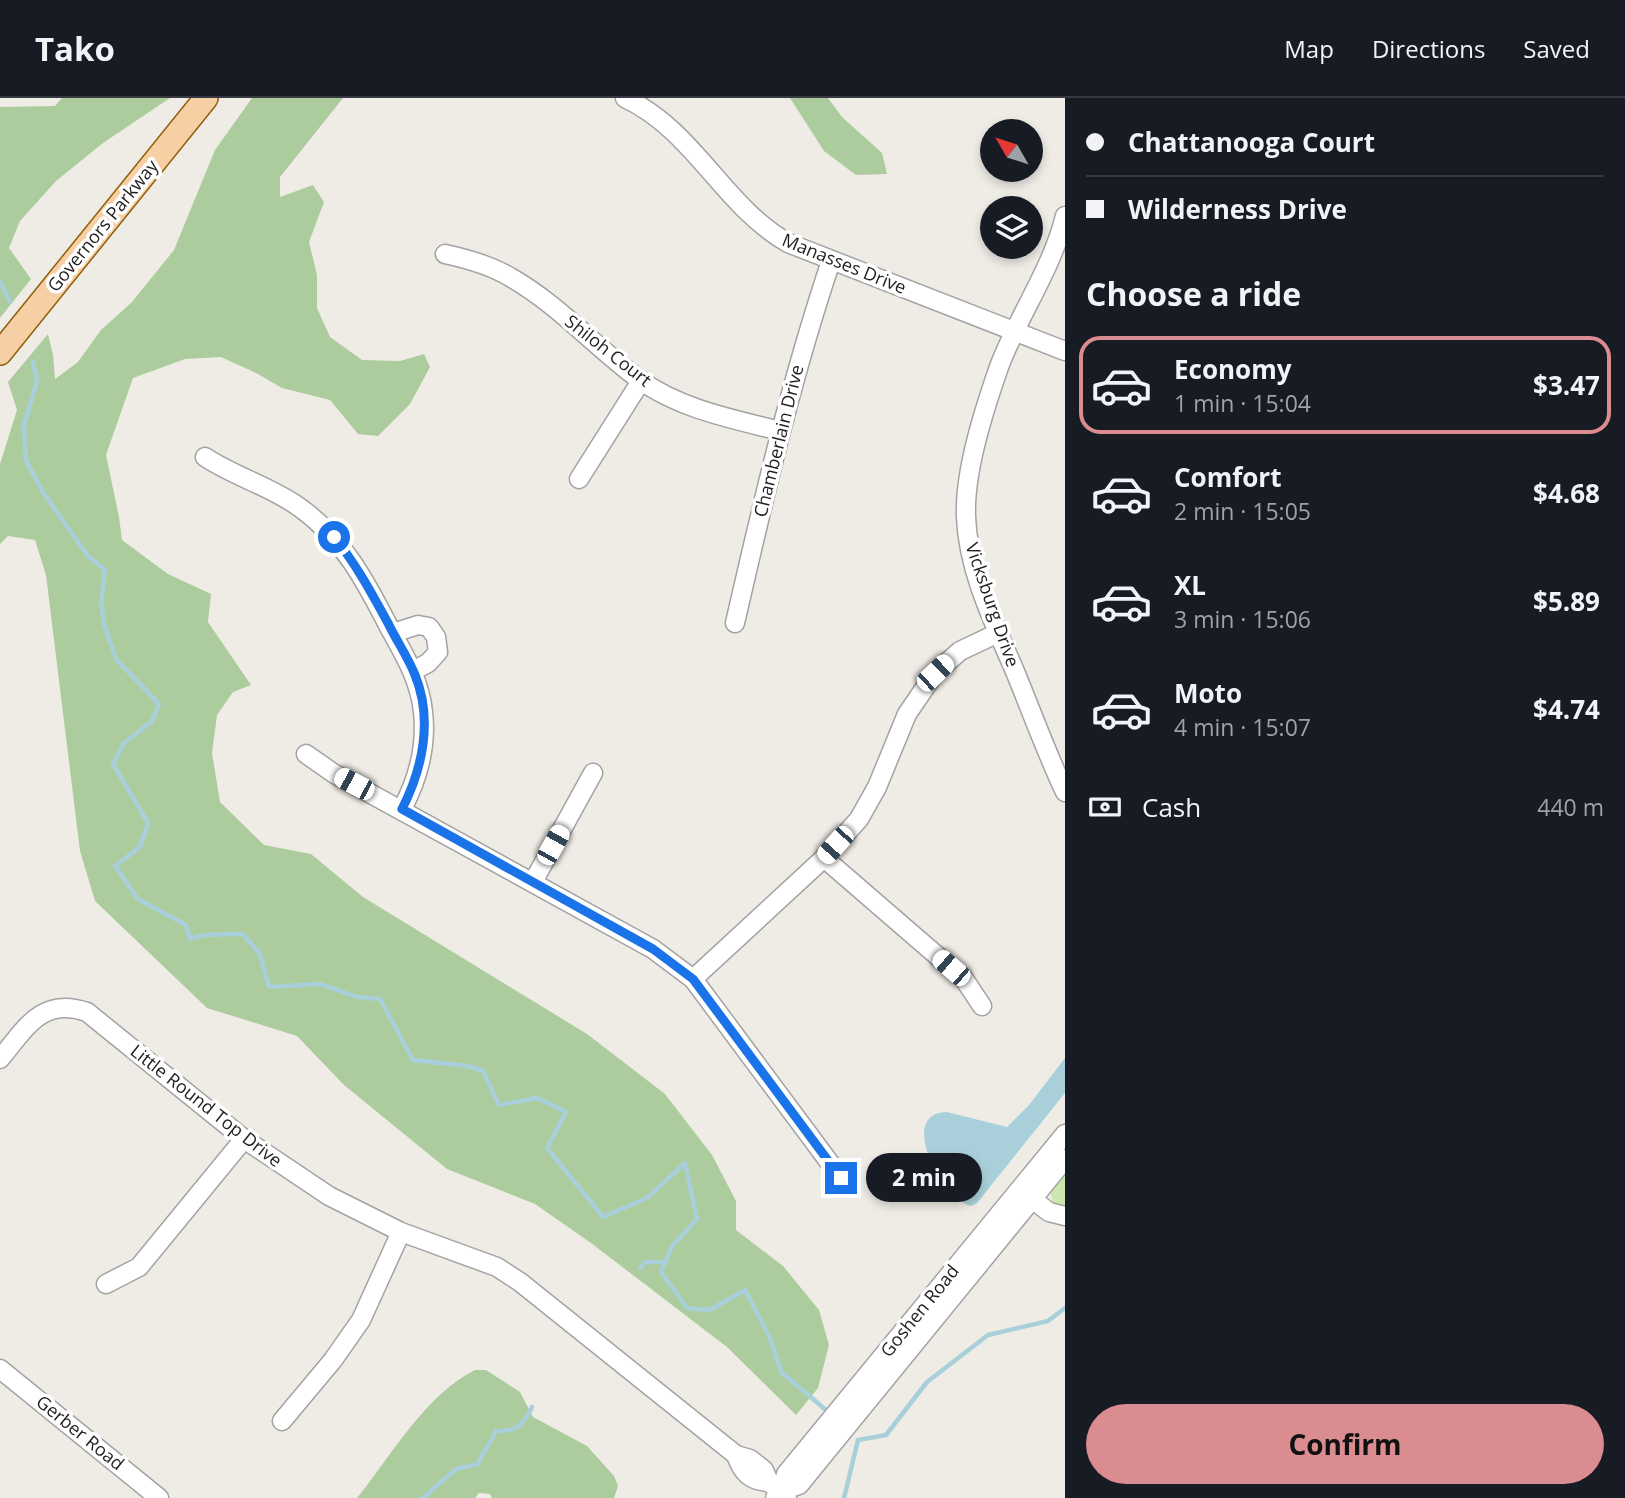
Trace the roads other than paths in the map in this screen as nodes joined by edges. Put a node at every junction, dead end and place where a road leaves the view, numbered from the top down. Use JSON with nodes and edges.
{"nodes":[{"id":1,"x":206,"y":98,"type":"edge"},
{"id":2,"x":625,"y":98,"type":"edge"},
{"id":3,"x":1065,"y":216,"type":"edge"},
{"id":4,"x":445,"y":254,"type":"dead end"},
{"id":5,"x":831,"y":261,"type":"junction"},
{"id":6,"x":1014,"y":331,"type":"junction"},
{"id":7,"x":1065,"y":351,"type":"edge"},
{"id":8,"x":0,"y":353,"type":"edge"},
{"id":9,"x":641,"y":381,"type":"junction"},
{"id":10,"x":780,"y":431,"type":"junction"},
{"id":11,"x":205,"y":457,"type":"dead end"},
{"id":12,"x":579,"y":479,"type":"dead end"},
{"id":13,"x":735,"y":624,"type":"dead end"},
{"id":14,"x":393,"y":633,"type":"junction"},
{"id":15,"x":998,"y":633,"type":"junction"},
{"id":16,"x":413,"y":671,"type":"junction"},
{"id":17,"x":306,"y":754,"type":"dead end"},
{"id":18,"x":593,"y":773,"type":"dead end"},
{"id":19,"x":1065,"y":792,"type":"edge"},
{"id":20,"x":402,"y":809,"type":"junction"},
{"id":21,"x":824,"y":858,"type":"junction"},
{"id":22,"x":533,"y":881,"type":"junction"},
{"id":23,"x":693,"y":979,"type":"junction"},
{"id":24,"x":982,"y":1006,"type":"dead end"},
{"id":25,"x":0,"y":1059,"type":"edge"},
{"id":26,"x":1065,"y":1134,"type":"edge"},
{"id":27,"x":244,"y":1139,"type":"junction"},
{"id":28,"x":1065,"y":1159,"type":"edge"},
{"id":29,"x":841,"y":1178,"type":"dead end"},
{"id":30,"x":1032,"y":1199,"type":"junction"},
{"id":31,"x":1065,"y":1216,"type":"edge"},
{"id":32,"x":401,"y":1233,"type":"junction"},
{"id":33,"x":106,"y":1284,"type":"dead end"},
{"id":34,"x":0,"y":1369,"type":"edge"},
{"id":35,"x":282,"y":1421,"type":"dead end"},
{"id":36,"x":778,"y":1492,"type":"edge"},
{"id":37,"x":159,"y":1498,"type":"edge"}],
"edges":[{"from":1,"to":8,"type":"main road","name":"Governors Parkway"},
{"from":2,"to":5,"type":"street","name":"Manasses Drive"},
{"from":3,"to":6,"type":"street","name":"Vicksburg Drive"},
{"from":4,"to":9,"type":"street","name":"Shiloh Court"},
{"from":5,"to":6,"type":"street","name":"Manasses Drive"},
{"from":5,"to":10,"type":"street","name":"Chamberlain Drive"},
{"from":6,"to":7,"type":"street","name":"Manasses Drive"},
{"from":6,"to":15,"type":"street","name":"Vicksburg Drive"},
{"from":9,"to":10,"type":"street","name":"Shiloh Court"},
{"from":9,"to":12,"type":"street"},
{"from":10,"to":13,"type":"street","name":"Chamberlain Drive"},
{"from":11,"to":14,"type":"street"},
{"from":14,"to":16,"type":"street"},
{"from":14,"to":16,"type":"street"},
{"from":15,"to":19,"type":"street","name":"Vicksburg Drive"},
{"from":15,"to":21,"type":"street"},
{"from":16,"to":20,"type":"street"},
{"from":17,"to":20,"type":"street"},
{"from":18,"to":22,"type":"street"},
{"from":20,"to":22,"type":"street"},
{"from":21,"to":23,"type":"street"},
{"from":21,"to":24,"type":"street"},
{"from":22,"to":23,"type":"street"},
{"from":23,"to":29,"type":"street"},
{"from":25,"to":27,"type":"street","name":"Little Round Top Drive"},
{"from":26,"to":36,"type":"street","name":"Goshen Road"},
{"from":27,"to":32,"type":"street","name":"Little Round Top Drive"},
{"from":27,"to":33,"type":"street"},
{"from":28,"to":30,"type":"street","name":"Goshen Road"},
{"from":30,"to":31,"type":"street"},
{"from":30,"to":36,"type":"street","name":"Goshen Road"},
{"from":32,"to":35,"type":"street"},
{"from":32,"to":36,"type":"street","name":"Little Round Top Drive"},
{"from":34,"to":37,"type":"street","name":"Gerber Road"}]}
